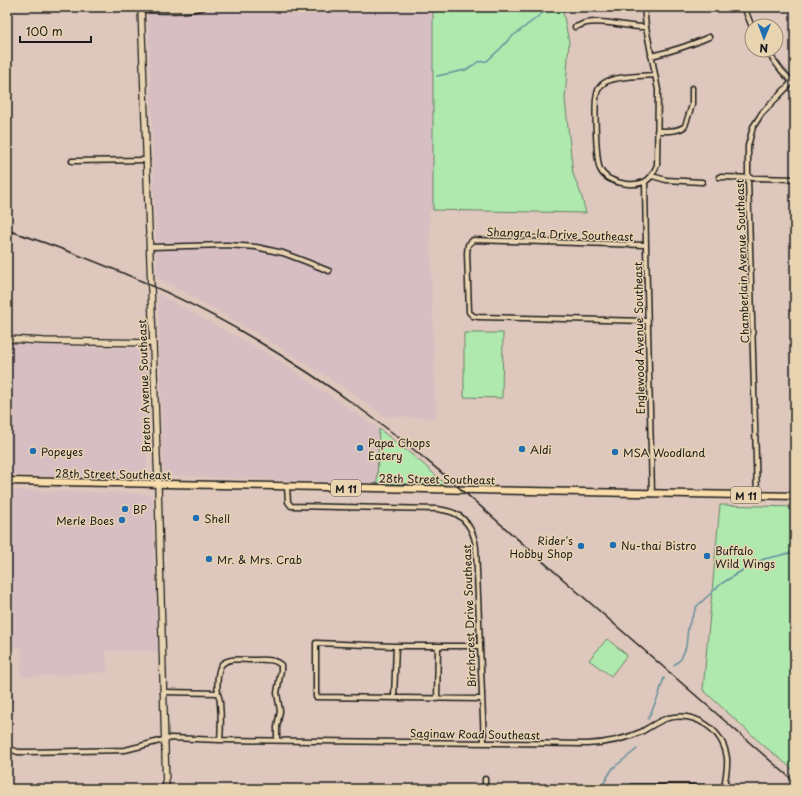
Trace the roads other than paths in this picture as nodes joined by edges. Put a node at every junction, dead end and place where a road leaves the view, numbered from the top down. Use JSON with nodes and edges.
{"nodes":[{"id":1,"x":204,"y":7,"type":"edge"},
{"id":2,"x":644,"y":7,"type":"edge"},
{"id":3,"x":744,"y":7,"type":"edge"},
{"id":4,"x":141,"y":8,"type":"edge"},
{"id":5,"x":748,"y":18,"type":"edge"},
{"id":6,"x":575,"y":27,"type":"dead end"},
{"id":7,"x":646,"y":27,"type":"junction"},
{"id":8,"x":709,"y":37,"type":"dead end"},
{"id":9,"x":651,"y":56,"type":"junction"},
{"id":10,"x":772,"y":58,"type":"edge"},
{"id":11,"x":655,"y":75,"type":"junction"},
{"id":12,"x":794,"y":82,"type":"edge"},
{"id":13,"x":692,"y":88,"type":"dead end"},
{"id":14,"x":657,"y":131,"type":"junction"},
{"id":15,"x":147,"y":160,"type":"junction"},
{"id":16,"x":72,"y":161,"type":"dead end"},
{"id":17,"x":652,"y":176,"type":"junction"},
{"id":18,"x":719,"y":178,"type":"dead end"},
{"id":19,"x":748,"y":178,"type":"junction"},
{"id":20,"x":795,"y":179,"type":"edge"},
{"id":21,"x":645,"y":182,"type":"junction"},
{"id":22,"x":702,"y":182,"type":"dead end"},
{"id":23,"x":646,"y":245,"type":"junction"},
{"id":24,"x":150,"y":247,"type":"junction"},
{"id":25,"x":329,"y":271,"type":"dead end"},
{"id":26,"x":647,"y":321,"type":"junction"},
{"id":27,"x":7,"y":339,"type":"edge"},
{"id":28,"x":153,"y":343,"type":"junction"},
{"id":29,"x":7,"y":481,"type":"edge"},
{"id":30,"x":158,"y":485,"type":"junction"},
{"id":31,"x":287,"y":487,"type":"junction"},
{"id":32,"x":652,"y":494,"type":"junction"},
{"id":33,"x":757,"y":495,"type":"junction"},
{"id":34,"x":795,"y":496,"type":"edge"},
{"id":35,"x":396,"y":646,"type":"junction"},
{"id":36,"x":480,"y":646,"type":"junction"},
{"id":37,"x":438,"y":647,"type":"junction"},
{"id":38,"x":163,"y":692,"type":"junction"},
{"id":39,"x":218,"y":693,"type":"junction"},
{"id":40,"x":394,"y":698,"type":"junction"},
{"id":41,"x":437,"y":699,"type":"junction"},
{"id":42,"x":482,"y":699,"type":"junction"},
{"id":43,"x":164,"y":740,"type":"junction"},
{"id":44,"x":220,"y":740,"type":"junction"},
{"id":45,"x":277,"y":740,"type":"junction"},
{"id":46,"x":484,"y":743,"type":"junction"},
{"id":47,"x":7,"y":748,"type":"edge"},
{"id":48,"x":485,"y":779,"type":"dead end"},
{"id":49,"x":166,"y":789,"type":"edge"},
{"id":50,"x":485,"y":789,"type":"edge"},
{"id":51,"x":627,"y":789,"type":"edge"},
{"id":52,"x":717,"y":789,"type":"edge"},
{"id":53,"x":724,"y":789,"type":"edge"}],
"edges":[{"from":1,"to":4,"type":"street"},
{"from":2,"to":7,"type":"street"},
{"from":3,"to":5,"type":"street"},
{"from":4,"to":15,"type":"main road","name":"Breton Avenue Southeast"},
{"from":6,"to":7,"type":"street"},
{"from":7,"to":9,"type":"street"},
{"from":8,"to":9,"type":"street"},
{"from":9,"to":11,"type":"street"},
{"from":10,"to":12,"type":"street","name":"Chamberlain Avenue Southeast"},
{"from":11,"to":14,"type":"street"},
{"from":11,"to":21,"type":"street"},
{"from":12,"to":19,"type":"street","name":"Chamberlain Avenue Southeast"},
{"from":13,"to":14,"type":"street"},
{"from":14,"to":17,"type":"street"},
{"from":15,"to":16,"type":"street"},
{"from":15,"to":24,"type":"main road","name":"Breton Avenue Southeast"},
{"from":17,"to":21,"type":"street"},
{"from":17,"to":22,"type":"street"},
{"from":18,"to":19,"type":"street"},
{"from":19,"to":20,"type":"street"},
{"from":19,"to":33,"type":"street","name":"Chamberlain Avenue Southeast"},
{"from":21,"to":23,"type":"street","name":"Englewood Avenue Southeast"},
{"from":23,"to":26,"type":"street","name":"Englewood Avenue Southeast"},
{"from":23,"to":26,"type":"street","name":"Shangra-la Drive Southeast"},
{"from":24,"to":25,"type":"street"},
{"from":24,"to":28,"type":"main road","name":"Breton Avenue Southeast"},
{"from":26,"to":32,"type":"street","name":"Englewood Avenue Southeast"},
{"from":27,"to":28,"type":"main road"},
{"from":28,"to":30,"type":"main road","name":"Breton Avenue Southeast"},
{"from":29,"to":30,"type":"main road","name":"28th Street Southeast","number":"M 11"},
{"from":30,"to":31,"type":"main road","name":"28th Street Southeast","number":"M 11"},
{"from":30,"to":38,"type":"main road","name":"Breton Avenue Southeast"},
{"from":31,"to":32,"type":"main road","name":"28th Street Southeast","number":"M 11"},
{"from":31,"to":36,"type":"street","name":"Birchcrest Drive Southeast"},
{"from":32,"to":33,"type":"main road","name":"28th Street Southeast","number":"M 11"},
{"from":33,"to":34,"type":"main road","name":"28th Street Southeast","number":"M 11"},
{"from":35,"to":37,"type":"street"},
{"from":35,"to":40,"type":"street"},
{"from":35,"to":40,"type":"street"},
{"from":36,"to":37,"type":"street"},
{"from":36,"to":42,"type":"street","name":"Birchcrest Drive Southeast"},
{"from":37,"to":41,"type":"street"},
{"from":38,"to":39,"type":"street"},
{"from":38,"to":43,"type":"main road","name":"Breton Avenue Southeast"},
{"from":39,"to":44,"type":"street"},
{"from":39,"to":45,"type":"street"},
{"from":40,"to":41,"type":"street"},
{"from":41,"to":42,"type":"street"},
{"from":42,"to":46,"type":"street","name":"Birchcrest Drive Southeast"},
{"from":43,"to":44,"type":"street","name":"Saginaw Road Southeast"},
{"from":43,"to":47,"type":"street","name":"Saginaw Road Southeast"},
{"from":43,"to":49,"type":"main road","name":"Breton Avenue Southeast"},
{"from":44,"to":45,"type":"street","name":"Saginaw Road Southeast"},
{"from":45,"to":46,"type":"street","name":"Saginaw Road Southeast"},
{"from":46,"to":53,"type":"street","name":"Saginaw Road Southeast"},
{"from":48,"to":50,"type":"street"},
{"from":51,"to":52,"type":"street"}]}
